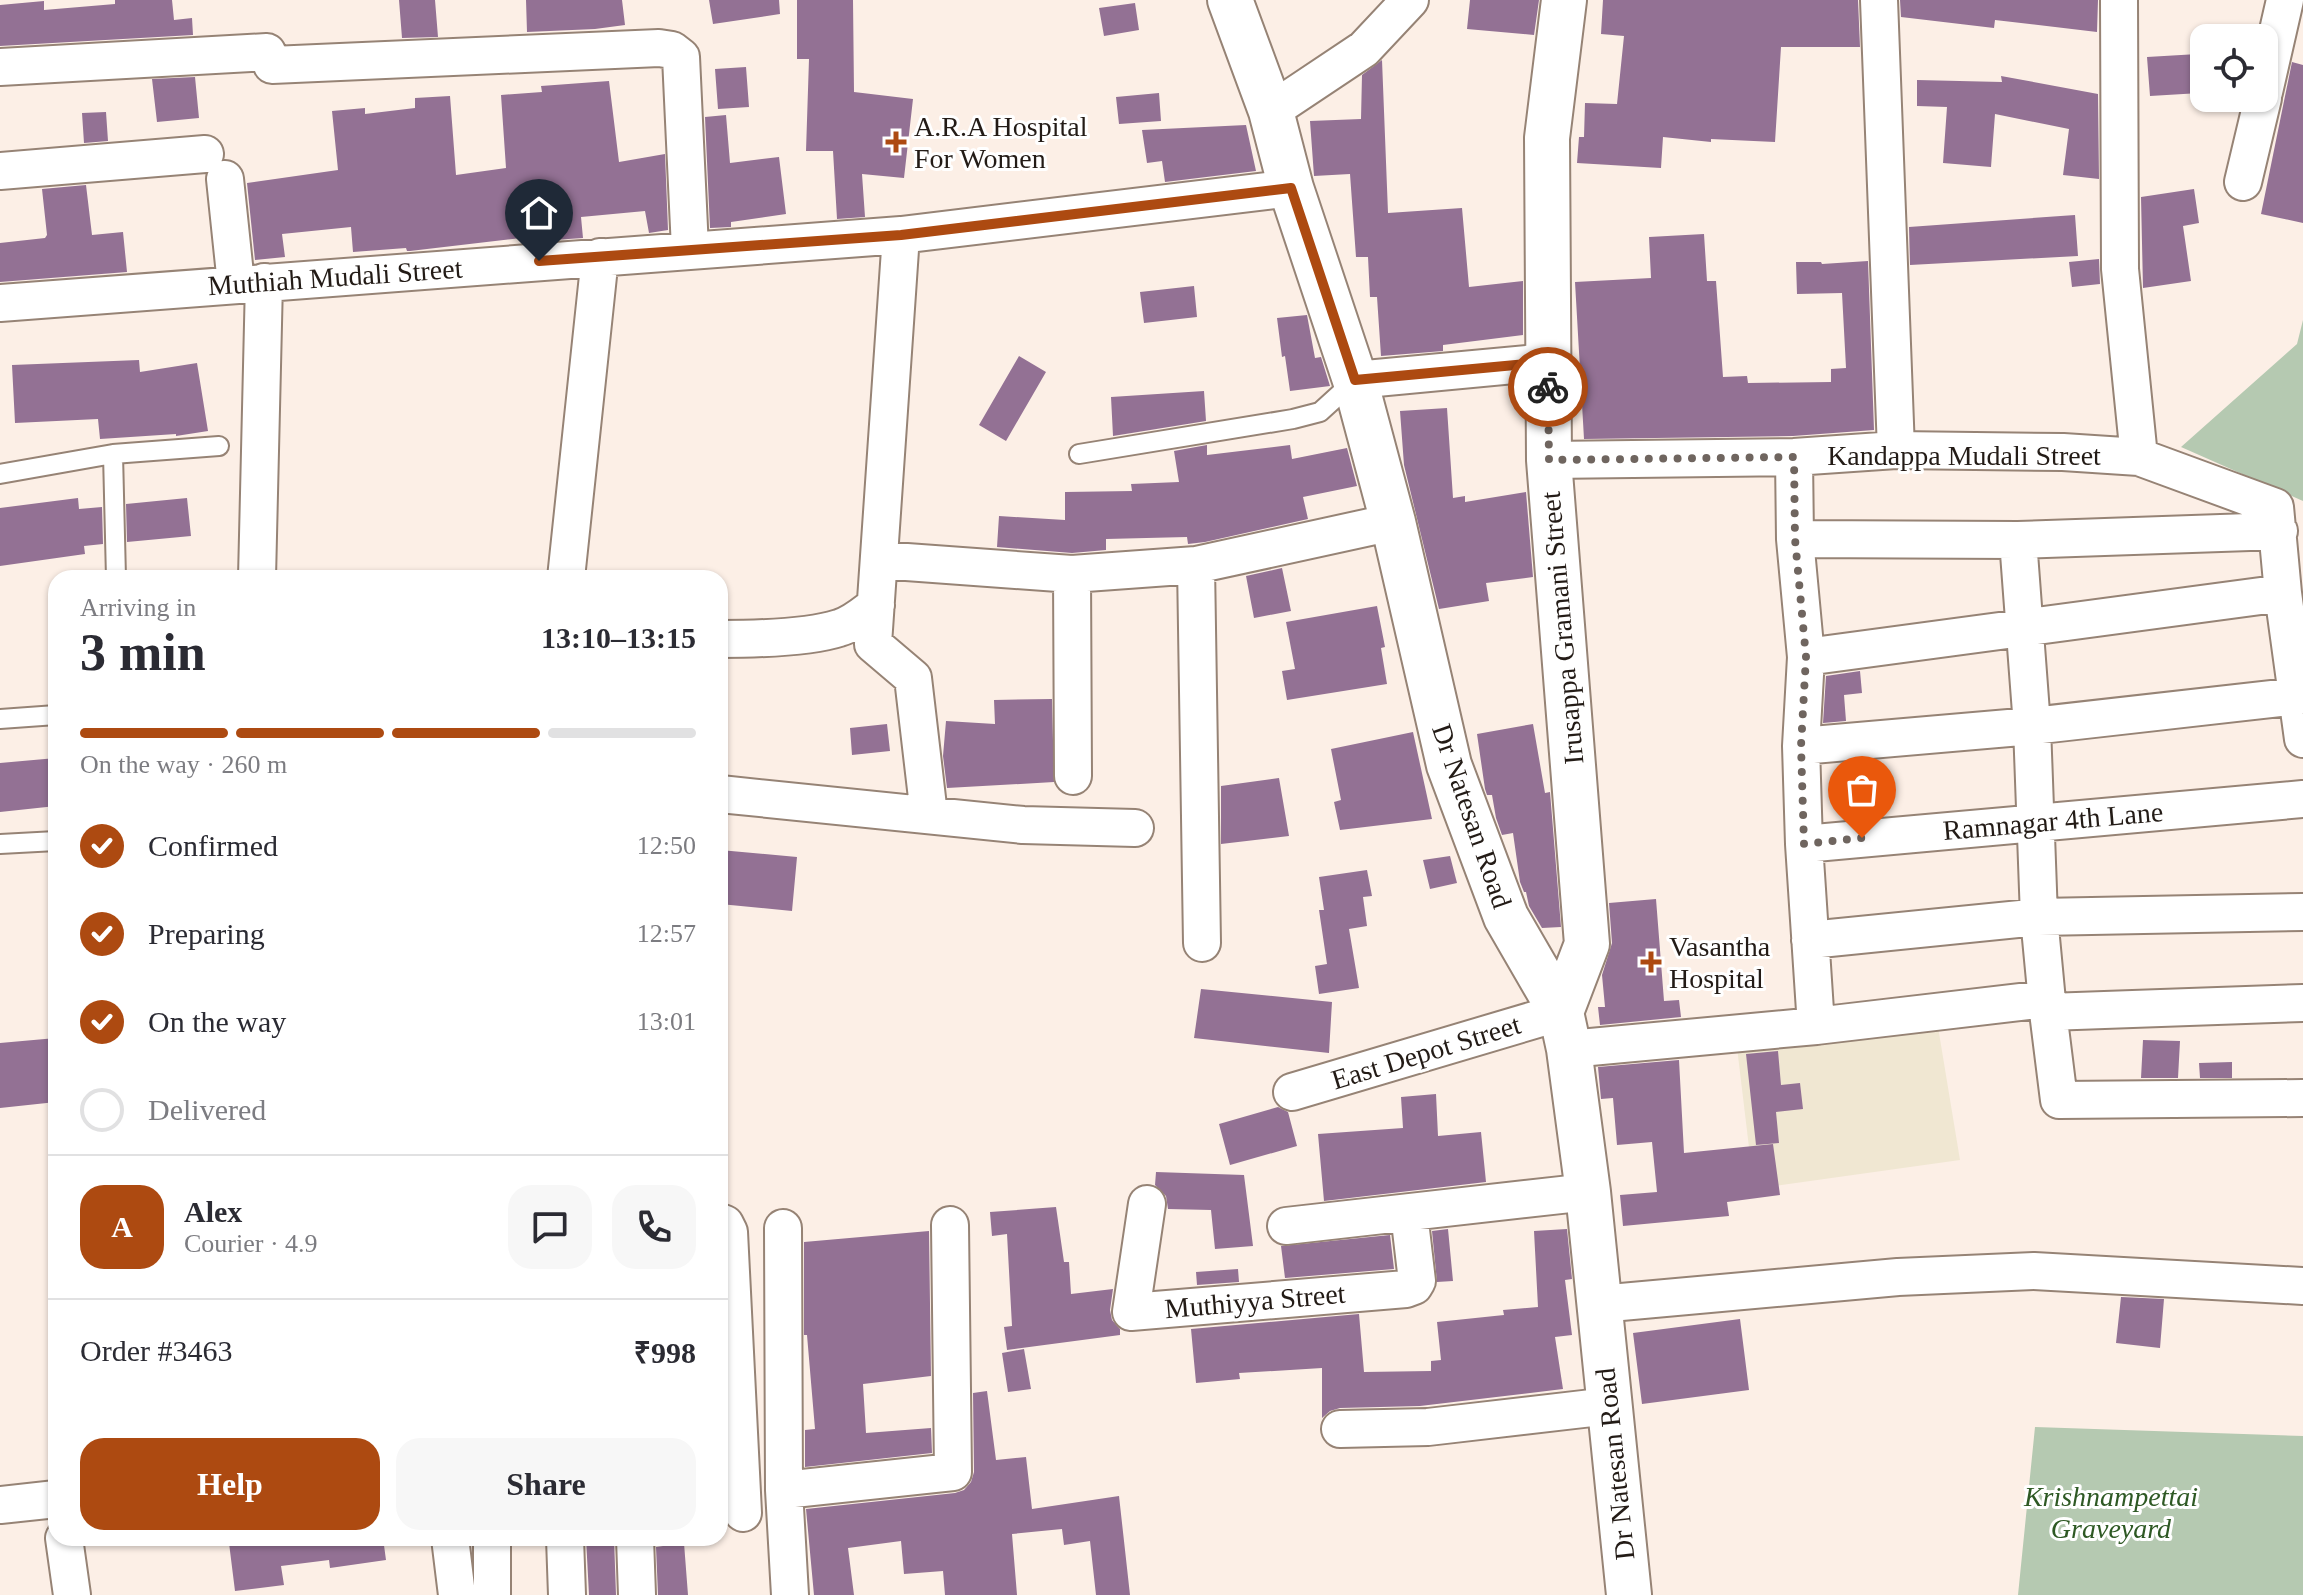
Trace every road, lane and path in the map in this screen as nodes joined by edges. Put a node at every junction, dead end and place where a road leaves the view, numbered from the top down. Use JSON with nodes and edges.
{"nodes":[{"id":1,"x":1230,"y":0,"type":"edge"},
{"id":2,"x":1410,"y":0,"type":"edge"},
{"id":3,"x":1564,"y":0,"type":"edge"},
{"id":4,"x":1879,"y":0,"type":"edge"},
{"id":5,"x":2119,"y":0,"type":"edge"},
{"id":6,"x":2285,"y":0,"type":"edge"},
{"id":7,"x":2278,"y":31,"type":"edge"},
{"id":8,"x":0,"y":67,"type":"edge"},
{"id":9,"x":1271,"y":111,"type":"junction"},
{"id":10,"x":2260,"y":112,"type":"edge"},
{"id":11,"x":0,"y":171,"type":"edge"},
{"id":12,"x":2243,"y":182,"type":"dead end"},
{"id":13,"x":1291,"y":188,"type":"junction"},
{"id":14,"x":901,"y":235,"type":"junction"},
{"id":15,"x":690,"y":249,"type":"junction"},
{"id":16,"x":600,"y":257,"type":"junction"},
{"id":17,"x":250,"y":283,"type":"junction"},
{"id":18,"x":0,"y":303,"type":"edge"},
{"id":19,"x":1547,"y":362,"type":"junction"},
{"id":20,"x":1355,"y":380,"type":"junction"},
{"id":21,"x":219,"y":446,"type":"dead end"},
{"id":22,"x":1896,"y":450,"type":"junction"},
{"id":23,"x":113,"y":454,"type":"junction"},
{"id":24,"x":1079,"y":454,"type":"dead end"},
{"id":25,"x":1794,"y":457,"type":"junction"},
{"id":26,"x":2139,"y":457,"type":"junction"},
{"id":27,"x":1549,"y":460,"type":"junction"},
{"id":28,"x":0,"y":474,"type":"edge"},
{"id":29,"x":2277,"y":519,"type":"junction"},
{"id":30,"x":1393,"y":522,"type":"junction"},
{"id":31,"x":1795,"y":539,"type":"junction"},
{"id":32,"x":2018,"y":540,"type":"junction"},
{"id":33,"x":879,"y":560,"type":"junction"},
{"id":34,"x":1196,"y":565,"type":"junction"},
{"id":35,"x":116,"y":570,"type":"edge"},
{"id":36,"x":257,"y":570,"type":"edge"},
{"id":37,"x":567,"y":570,"type":"edge"},
{"id":38,"x":1072,"y":574,"type":"junction"},
{"id":39,"x":2283,"y":593,"type":"junction"},
{"id":40,"x":876,"y":605,"type":"junction"},
{"id":41,"x":2023,"y":630,"type":"junction"},
{"id":42,"x":728,"y":639,"type":"edge"},
{"id":43,"x":1806,"y":657,"type":"junction"},
{"id":44,"x":2298,"y":696,"type":"junction"},
{"id":45,"x":48,"y":716,"type":"edge"},
{"id":46,"x":0,"y":719,"type":"edge"},
{"id":47,"x":2032,"y":726,"type":"junction"},
{"id":48,"x":2303,"y":739,"type":"edge"},
{"id":49,"x":1801,"y":746,"type":"junction"},
{"id":50,"x":1073,"y":776,"type":"dead end"},
{"id":51,"x":728,"y":795,"type":"edge"},
{"id":52,"x":2303,"y":799,"type":"edge"},
{"id":53,"x":929,"y":815,"type":"junction"},
{"id":54,"x":2037,"y":822,"type":"junction"},
{"id":55,"x":1135,"y":828,"type":"dead end"},
{"id":56,"x":48,"y":841,"type":"edge"},
{"id":57,"x":0,"y":844,"type":"edge"},
{"id":58,"x":1804,"y":844,"type":"junction"},
{"id":59,"x":2303,"y":912,"type":"edge"},
{"id":60,"x":2039,"y":917,"type":"junction"},
{"id":61,"x":1810,"y":940,"type":"junction"},
{"id":62,"x":1202,"y":943,"type":"dead end"},
{"id":63,"x":2303,"y":1003,"type":"edge"},
{"id":64,"x":2047,"y":1006,"type":"junction"},
{"id":65,"x":1816,"y":1026,"type":"junction"},
{"id":66,"x":1565,"y":1030,"type":"junction"},
{"id":67,"x":1292,"y":1092,"type":"dead end"},
{"id":68,"x":2303,"y":1098,"type":"edge"},
{"id":69,"x":1588,"y":1192,"type":"junction"},
{"id":70,"x":1147,"y":1204,"type":"dead end"},
{"id":71,"x":1409,"y":1213,"type":"junction"},
{"id":72,"x":950,"y":1225,"type":"dead end"},
{"id":73,"x":1286,"y":1226,"type":"dead end"},
{"id":74,"x":783,"y":1228,"type":"dead end"},
{"id":75,"x":728,"y":1230,"type":"edge"},
{"id":76,"x":2303,"y":1286,"type":"edge"},
{"id":77,"x":1599,"y":1304,"type":"junction"},
{"id":78,"x":1609,"y":1406,"type":"junction"},
{"id":79,"x":1340,"y":1429,"type":"dead end"},
{"id":80,"x":784,"y":1490,"type":"junction"},
{"id":81,"x":48,"y":1500,"type":"edge"},
{"id":82,"x":0,"y":1505,"type":"edge"},
{"id":83,"x":743,"y":1513,"type":"dead end"},
{"id":84,"x":65,"y":1546,"type":"edge"},
{"id":85,"x":451,"y":1546,"type":"edge"},
{"id":86,"x":492,"y":1546,"type":"edge"},
{"id":87,"x":565,"y":1546,"type":"edge"},
{"id":88,"x":635,"y":1546,"type":"edge"},
{"id":89,"x":72,"y":1595,"type":"edge"},
{"id":90,"x":457,"y":1595,"type":"edge"},
{"id":91,"x":492,"y":1595,"type":"edge"},
{"id":92,"x":567,"y":1595,"type":"edge"},
{"id":93,"x":637,"y":1595,"type":"edge"},
{"id":94,"x":790,"y":1595,"type":"edge"},
{"id":95,"x":1629,"y":1595,"type":"edge"}],
"edges":[{"from":1,"to":9,"type":"main road","name":"Dr Natesan Road"},
{"from":2,"to":9,"type":"street"},
{"from":3,"to":19,"type":"main road","name":"Irusappa Gramani Street"},
{"from":4,"to":22,"type":"street"},
{"from":5,"to":26,"type":"street"},
{"from":6,"to":7,"type":"street"},
{"from":8,"to":15,"type":"street"},
{"from":9,"to":13,"type":"main road","name":"Dr Natesan Road"},
{"from":10,"to":12,"type":"street"},
{"from":11,"to":17,"type":"street"},
{"from":13,"to":14,"type":"street","name":"Muthiah Mudali Street"},
{"from":13,"to":20,"type":"main road","name":"Dr Natesan Road"},
{"from":14,"to":15,"type":"street","name":"Muthiah Mudali Street"},
{"from":14,"to":33,"type":"street"},
{"from":15,"to":16,"type":"street","name":"Muthiah Mudali Street"},
{"from":16,"to":17,"type":"street","name":"Muthiah Mudali Street"},
{"from":16,"to":37,"type":"street"},
{"from":17,"to":18,"type":"street","name":"Muthiah Mudali Street"},
{"from":17,"to":36,"type":"street"},
{"from":19,"to":20,"type":"street"},
{"from":19,"to":27,"type":"main road","name":"Irusappa Gramani Street"},
{"from":20,"to":24,"type":"lane"},
{"from":20,"to":30,"type":"main road","name":"Dr Natesan Road"},
{"from":21,"to":23,"type":"lane"},
{"from":22,"to":25,"type":"street","name":"Kandappa Mudali Street"},
{"from":22,"to":26,"type":"street","name":"Kandappa Mudali Street"},
{"from":23,"to":28,"type":"lane"},
{"from":23,"to":35,"type":"lane"},
{"from":25,"to":27,"type":"street","name":"Kandappa Mudali Street"},
{"from":25,"to":31,"type":"street"},
{"from":26,"to":29,"type":"street","name":"Kandappa Mudali Street"},
{"from":27,"to":66,"type":"main road","name":"Irusappa Gramani Street"},
{"from":29,"to":32,"type":"street"},
{"from":29,"to":39,"type":"street"},
{"from":30,"to":34,"type":"street"},
{"from":30,"to":66,"type":"main road","name":"Dr Natesan Road"},
{"from":31,"to":32,"type":"street"},
{"from":31,"to":43,"type":"street"},
{"from":32,"to":41,"type":"street"},
{"from":33,"to":38,"type":"street"},
{"from":33,"to":40,"type":"street"},
{"from":34,"to":38,"type":"street"},
{"from":34,"to":62,"type":"street"},
{"from":38,"to":50,"type":"street"},
{"from":39,"to":41,"type":"street"},
{"from":39,"to":44,"type":"street"},
{"from":40,"to":42,"type":"street"},
{"from":40,"to":53,"type":"street"},
{"from":41,"to":43,"type":"street"},
{"from":41,"to":47,"type":"street"},
{"from":43,"to":49,"type":"street"},
{"from":44,"to":47,"type":"street"},
{"from":44,"to":48,"type":"street"},
{"from":45,"to":46,"type":"lane"},
{"from":47,"to":49,"type":"street"},
{"from":47,"to":54,"type":"street"},
{"from":49,"to":58,"type":"street"},
{"from":51,"to":53,"type":"street"},
{"from":52,"to":54,"type":"street","name":"Ramnagar 4th Lane"},
{"from":53,"to":55,"type":"street"},
{"from":54,"to":58,"type":"street","name":"Ramnagar 4th Lane"},
{"from":54,"to":60,"type":"street"},
{"from":56,"to":57,"type":"lane"},
{"from":58,"to":61,"type":"street"},
{"from":59,"to":60,"type":"street"},
{"from":60,"to":61,"type":"street"},
{"from":60,"to":64,"type":"street"},
{"from":61,"to":65,"type":"street"},
{"from":63,"to":64,"type":"street","name":"East Depot Street"},
{"from":64,"to":65,"type":"street","name":"East Depot Street"},
{"from":64,"to":68,"type":"street"},
{"from":65,"to":66,"type":"street","name":"East Depot Street"},
{"from":66,"to":67,"type":"street","name":"East Depot Street"},
{"from":66,"to":69,"type":"main road","name":"Dr Natesan Road"},
{"from":69,"to":71,"type":"street"},
{"from":69,"to":77,"type":"main road","name":"Dr Natesan Road"},
{"from":70,"to":71,"type":"street","name":"Muthiyya Street"},
{"from":71,"to":73,"type":"street"},
{"from":72,"to":80,"type":"street"},
{"from":74,"to":80,"type":"street"},
{"from":75,"to":83,"type":"street"},
{"from":76,"to":77,"type":"street"},
{"from":77,"to":78,"type":"main road","name":"Dr Natesan Road"},
{"from":78,"to":79,"type":"street"},
{"from":78,"to":95,"type":"main road","name":"Dr Natesan Road"},
{"from":80,"to":94,"type":"street"},
{"from":81,"to":82,"type":"street"},
{"from":84,"to":89,"type":"street"},
{"from":85,"to":90,"type":"street"},
{"from":86,"to":91,"type":"street"},
{"from":87,"to":92,"type":"street"},
{"from":88,"to":93,"type":"street"}]}
